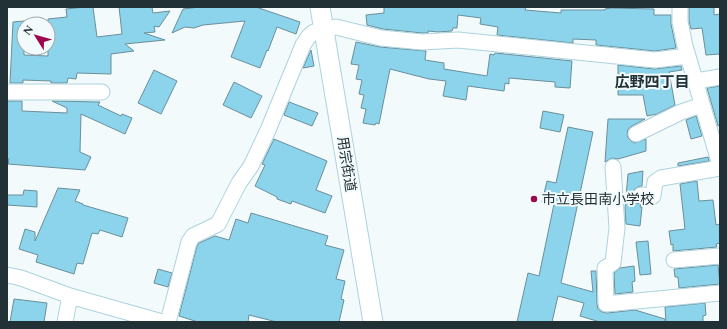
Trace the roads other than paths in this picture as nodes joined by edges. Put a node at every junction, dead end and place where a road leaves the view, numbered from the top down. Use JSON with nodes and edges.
{"nodes":[{"id":1,"x":320,"y":7,"type":"edge"},
{"id":2,"x":680,"y":7,"type":"edge"},
{"id":3,"x":324,"y":30,"type":"junction"},
{"id":4,"x":688,"y":56,"type":"junction"},
{"id":5,"x":720,"y":77,"type":"edge"},
{"id":6,"x":696,"y":81,"type":"junction"},
{"id":7,"x":7,"y":92,"type":"edge"},
{"id":8,"x":102,"y":92,"type":"dead end"},
{"id":9,"x":702,"y":105,"type":"junction"},
{"id":10,"x":636,"y":134,"type":"dead end"},
{"id":11,"x":720,"y":165,"type":"edge"},
{"id":12,"x":613,"y":167,"type":"dead end"},
{"id":13,"x":720,"y":168,"type":"edge"},
{"id":14,"x":641,"y":195,"type":"dead end"},
{"id":15,"x":720,"y":256,"type":"edge"},
{"id":16,"x":674,"y":260,"type":"dead end"},
{"id":17,"x":7,"y":275,"type":"edge"},
{"id":18,"x":720,"y":293,"type":"edge"},
{"id":19,"x":70,"y":296,"type":"junction"},
{"id":20,"x":66,"y":322,"type":"edge"},
{"id":21,"x":162,"y":322,"type":"edge"},
{"id":22,"x":168,"y":322,"type":"edge"},
{"id":23,"x":373,"y":322,"type":"edge"}],
"edges":[{"from":1,"to":3,"type":"main road","name":"用宗街道"},
{"from":2,"to":4,"type":"street"},
{"from":3,"to":4,"type":"street"},
{"from":3,"to":22,"type":"street"},
{"from":3,"to":23,"type":"main road","name":"用宗街道"},
{"from":4,"to":6,"type":"street"},
{"from":5,"to":6,"type":"street"},
{"from":6,"to":9,"type":"street"},
{"from":7,"to":8,"type":"street"},
{"from":9,"to":10,"type":"street"},
{"from":9,"to":11,"type":"street"},
{"from":12,"to":18,"type":"street"},
{"from":13,"to":14,"type":"street"},
{"from":15,"to":16,"type":"street"},
{"from":17,"to":19,"type":"street"},
{"from":19,"to":20,"type":"street"},
{"from":19,"to":21,"type":"street"}]}
